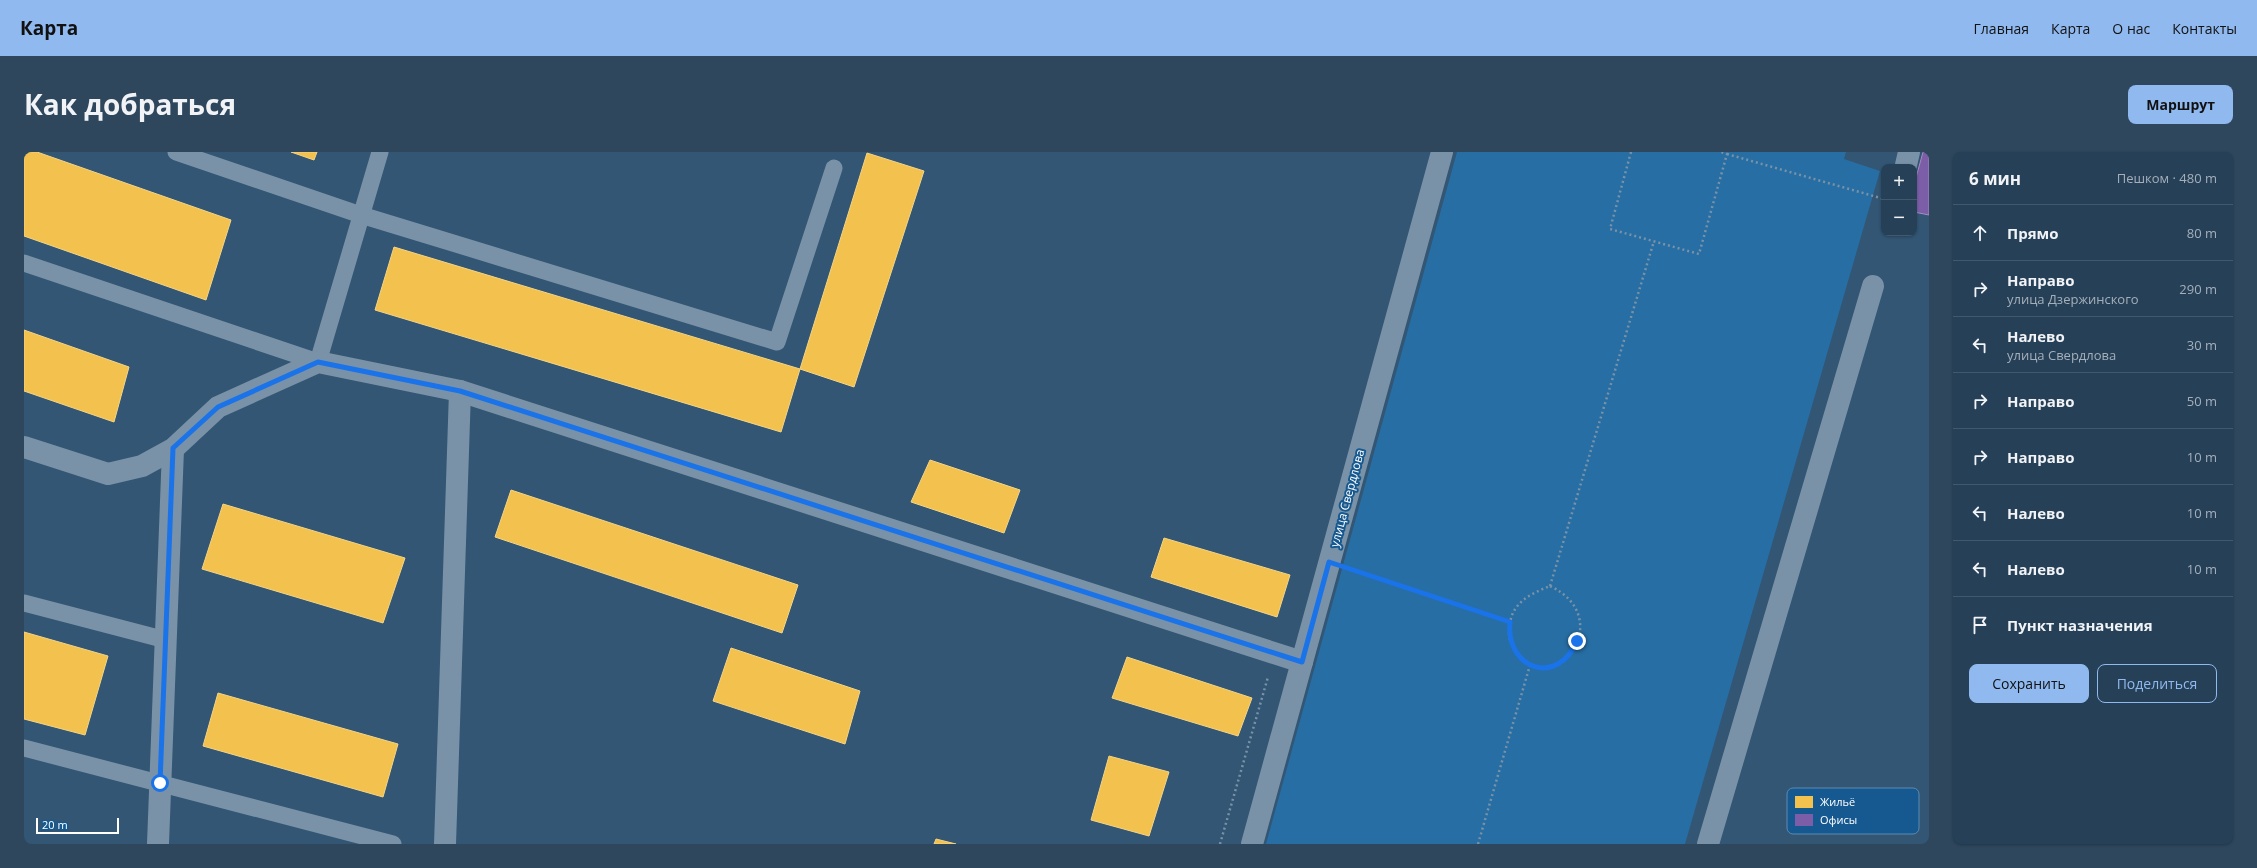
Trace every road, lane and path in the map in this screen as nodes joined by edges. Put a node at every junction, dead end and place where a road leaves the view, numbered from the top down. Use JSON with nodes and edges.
{"nodes":[{"id":1,"x":176,"y":152,"type":"edge"},
{"id":2,"x":380,"y":152,"type":"edge"},
{"id":3,"x":1442,"y":152,"type":"edge"},
{"id":4,"x":1631,"y":152,"type":"edge"},
{"id":5,"x":1720,"y":152,"type":"edge"},
{"id":6,"x":1727,"y":154,"type":"junction"},
{"id":7,"x":834,"y":168,"type":"dead end"},
{"id":8,"x":1881,"y":198,"type":"edge"},
{"id":9,"x":361,"y":215,"type":"junction"},
{"id":10,"x":1654,"y":241,"type":"junction"},
{"id":11,"x":24,"y":263,"type":"edge"},
{"id":12,"x":1873,"y":286,"type":"dead end"},
{"id":13,"x":318,"y":362,"type":"junction"},
{"id":14,"x":460,"y":391,"type":"junction"},
{"id":15,"x":24,"y":447,"type":"edge"},
{"id":16,"x":173,"y":448,"type":"junction"},
{"id":17,"x":1329,"y":562,"type":"junction"},
{"id":18,"x":1550,"y":586,"type":"junction"},
{"id":19,"x":24,"y":603,"type":"edge"},
{"id":20,"x":1510,"y":622,"type":"junction"},
{"id":21,"x":166,"y":640,"type":"junction"},
{"id":22,"x":1275,"y":653,"type":"junction"},
{"id":23,"x":1302,"y":662,"type":"junction"},
{"id":24,"x":1530,"y":665,"type":"junction"},
{"id":25,"x":24,"y":748,"type":"edge"},
{"id":26,"x":160,"y":783,"type":"junction"},
{"id":27,"x":158,"y":844,"type":"edge"},
{"id":28,"x":393,"y":844,"type":"edge"},
{"id":29,"x":445,"y":844,"type":"edge"},
{"id":30,"x":1220,"y":844,"type":"edge"},
{"id":31,"x":1252,"y":844,"type":"edge"},
{"id":32,"x":1478,"y":844,"type":"edge"},
{"id":33,"x":1708,"y":844,"type":"edge"}],
"edges":[{"from":1,"to":9,"type":"lane"},
{"from":2,"to":9,"type":"lane"},
{"from":3,"to":17,"type":"street","name":"улица Свердлова"},
{"from":4,"to":10,"type":"path"},
{"from":5,"to":6,"type":"path"},
{"from":6,"to":8,"type":"path"},
{"from":6,"to":10,"type":"path"},
{"from":7,"to":9,"type":"lane"},
{"from":9,"to":13,"type":"lane"},
{"from":10,"to":18,"type":"path"},
{"from":11,"to":13,"type":"lane"},
{"from":12,"to":33,"type":"street"},
{"from":13,"to":14,"type":"street"},
{"from":13,"to":16,"type":"street"},
{"from":14,"to":22,"type":"street"},
{"from":14,"to":29,"type":"street"},
{"from":15,"to":16,"type":"street"},
{"from":16,"to":21,"type":"street"},
{"from":17,"to":20,"type":"path"},
{"from":17,"to":23,"type":"street","name":"улица Свердлова"},
{"from":18,"to":20,"type":"path"},
{"from":18,"to":24,"type":"path"},
{"from":19,"to":21,"type":"lane"},
{"from":20,"to":24,"type":"path"},
{"from":21,"to":26,"type":"street"},
{"from":22,"to":23,"type":"street"},
{"from":22,"to":30,"type":"path"},
{"from":23,"to":31,"type":"street","name":"улица Свердлова"},
{"from":24,"to":32,"type":"path"},
{"from":25,"to":26,"type":"lane"},
{"from":26,"to":27,"type":"street"},
{"from":26,"to":28,"type":"lane"}]}
